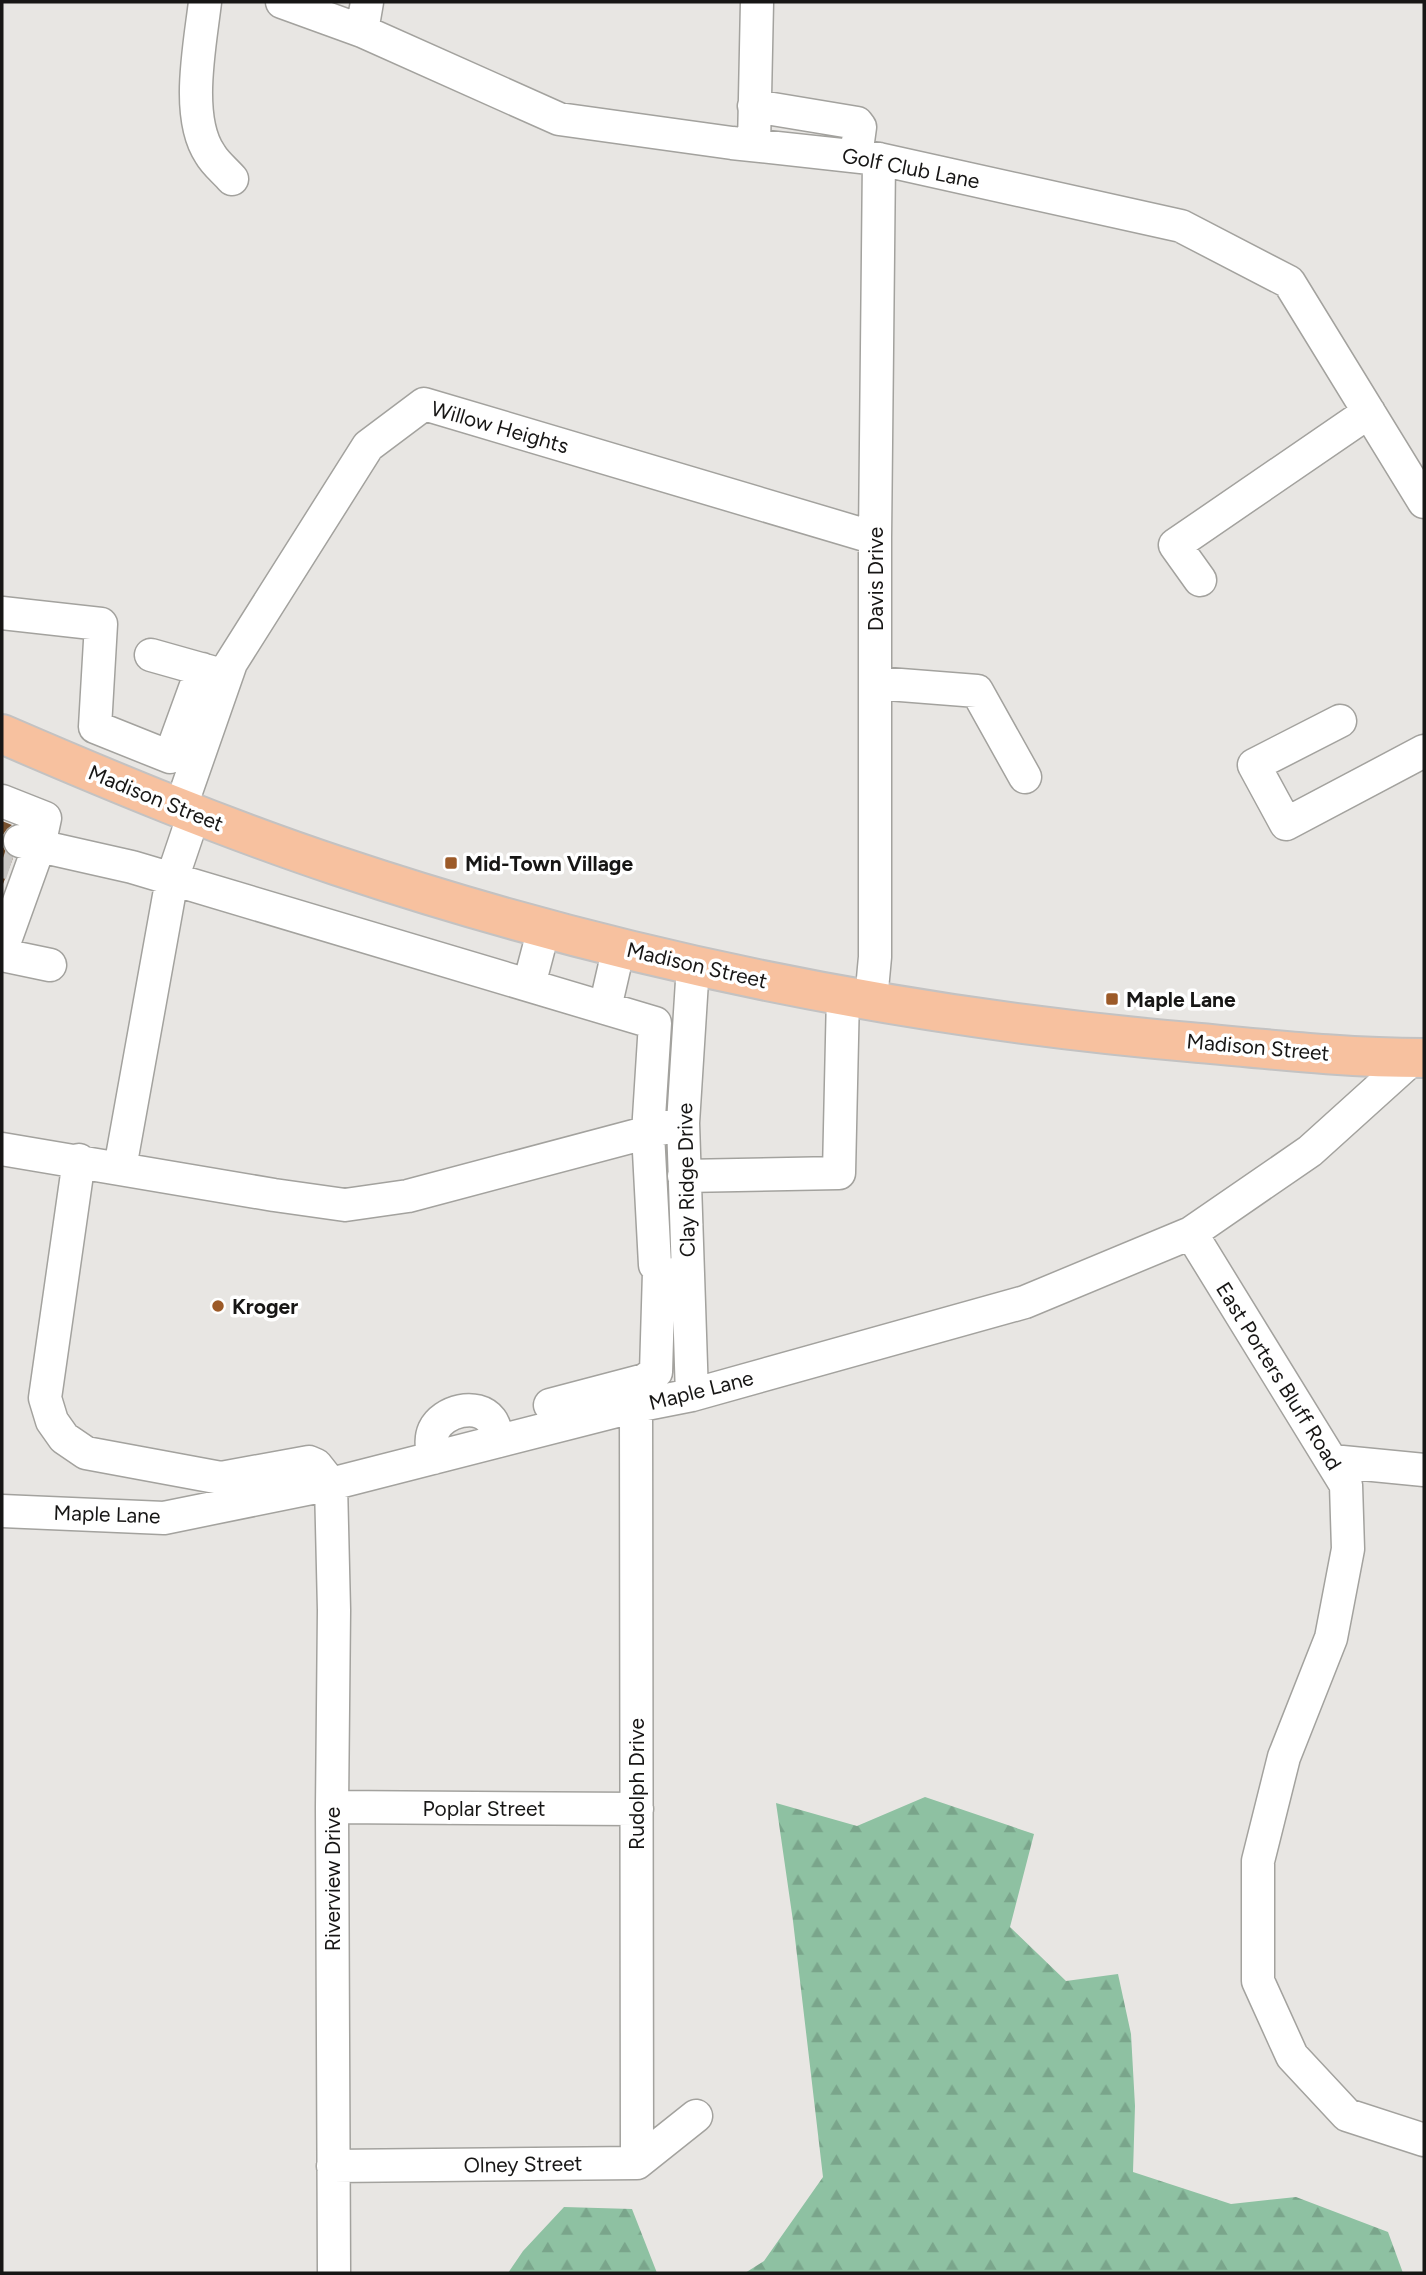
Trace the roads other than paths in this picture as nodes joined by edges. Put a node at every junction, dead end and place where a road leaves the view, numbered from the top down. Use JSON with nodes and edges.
{"nodes":[{"id":1,"x":205,"y":2,"type":"edge"},
{"id":2,"x":282,"y":2,"type":"edge"},
{"id":3,"x":738,"y":2,"type":"edge"},
{"id":4,"x":757,"y":2,"type":"edge"},
{"id":5,"x":365,"y":16,"type":"edge"},
{"id":6,"x":754,"y":106,"type":"junction"},
{"id":7,"x":743,"y":144,"type":"junction"},
{"id":8,"x":868,"y":158,"type":"junction"},
{"id":9,"x":232,"y":179,"type":"dead end"},
{"id":10,"x":1369,"y":412,"type":"junction"},
{"id":11,"x":1424,"y":502,"type":"edge"},
{"id":12,"x":875,"y":538,"type":"junction"},
{"id":13,"x":1200,"y":580,"type":"dead end"},
{"id":14,"x":2,"y":613,"type":"edge"},
{"id":15,"x":151,"y":655,"type":"dead end"},
{"id":16,"x":214,"y":673,"type":"junction"},
{"id":17,"x":875,"y":683,"type":"junction"},
{"id":18,"x":1340,"y":721,"type":"dead end"},
{"id":19,"x":95,"y":727,"type":"junction"},
{"id":20,"x":2,"y":734,"type":"edge"},
{"id":21,"x":187,"y":748,"type":"junction"},
{"id":22,"x":1424,"y":751,"type":"edge"},
{"id":23,"x":80,"y":768,"type":"junction"},
{"id":24,"x":1025,"y":778,"type":"dead end"},
{"id":25,"x":2,"y":801,"type":"edge"},
{"id":26,"x":187,"y":811,"type":"junction"},
{"id":27,"x":172,"y":879,"type":"junction"},
{"id":28,"x":15,"y":888,"type":"edge"},
{"id":29,"x":544,"y":928,"type":"junction"},
{"id":30,"x":619,"y":947,"type":"junction"},
{"id":31,"x":2,"y":955,"type":"edge"},
{"id":32,"x":50,"y":965,"type":"dead end"},
{"id":33,"x":693,"y":965,"type":"junction"},
{"id":34,"x":529,"y":985,"type":"junction"},
{"id":35,"x":857,"y":998,"type":"junction"},
{"id":36,"x":605,"y":1008,"type":"junction"},
{"id":37,"x":1418,"y":1058,"type":"edge"},
{"id":38,"x":682,"y":1123,"type":"junction"},
{"id":39,"x":648,"y":1133,"type":"junction"},
{"id":40,"x":2,"y":1149,"type":"edge"},
{"id":41,"x":79,"y":1160,"type":"junction"},
{"id":42,"x":120,"y":1168,"type":"junction"},
{"id":43,"x":684,"y":1176,"type":"junction"},
{"id":44,"x":1191,"y":1233,"type":"junction"},
{"id":45,"x":673,"y":1273,"type":"junction"},
{"id":46,"x":692,"y":1395,"type":"junction"},
{"id":47,"x":636,"y":1406,"type":"junction"},
{"id":48,"x":495,"y":1431,"type":"junction"},
{"id":49,"x":1332,"y":1461,"type":"junction"},
{"id":50,"x":1424,"y":1470,"type":"edge"},
{"id":51,"x":331,"y":1484,"type":"junction"},
{"id":52,"x":2,"y":1510,"type":"edge"},
{"id":53,"x":331,"y":1807,"type":"junction"},
{"id":54,"x":637,"y":1809,"type":"junction"},
{"id":55,"x":696,"y":2116,"type":"dead end"},
{"id":56,"x":1424,"y":2140,"type":"edge"},
{"id":57,"x":637,"y":2163,"type":"junction"},
{"id":58,"x":333,"y":2166,"type":"junction"},
{"id":59,"x":334,"y":2273,"type":"edge"}],
"edges":[{"from":1,"to":9,"type":"street"},
{"from":2,"to":5,"type":"street","name":"Golf Club Lane"},
{"from":3,"to":7,"type":"street"},
{"from":4,"to":6,"type":"street"},
{"from":5,"to":7,"type":"street","name":"Golf Club Lane"},
{"from":6,"to":7,"type":"street"},
{"from":6,"to":8,"type":"street","name":"Davis Drive"},
{"from":7,"to":8,"type":"street","name":"Golf Club Lane"},
{"from":8,"to":10,"type":"street","name":"Golf Club Lane"},
{"from":8,"to":12,"type":"street","name":"Davis Drive"},
{"from":10,"to":11,"type":"street","name":"Golf Club Lane"},
{"from":10,"to":13,"type":"street"},
{"from":12,"to":16,"type":"street","name":"Willow Heights"},
{"from":12,"to":17,"type":"street","name":"Davis Drive"},
{"from":14,"to":19,"type":"street"},
{"from":15,"to":16,"type":"street"},
{"from":16,"to":21,"type":"street","name":"Willow Heights"},
{"from":17,"to":24,"type":"street"},
{"from":17,"to":35,"type":"street","name":"Davis Drive"},
{"from":18,"to":22,"type":"street"},
{"from":19,"to":21,"type":"street"},
{"from":19,"to":23,"type":"street"},
{"from":20,"to":23,"type":"main road","name":"Madison Street"},
{"from":21,"to":26,"type":"street","name":"Willow Heights"},
{"from":23,"to":26,"type":"main road","name":"Madison Street"},
{"from":25,"to":28,"type":"street"},
{"from":26,"to":27,"type":"street","name":"Willow Heights"},
{"from":26,"to":29,"type":"main road","name":"Madison Street"},
{"from":27,"to":28,"type":"street"},
{"from":27,"to":34,"type":"street"},
{"from":27,"to":42,"type":"street","name":"Willow Heights"},
{"from":29,"to":30,"type":"main road","name":"Madison Street"},
{"from":29,"to":34,"type":"street"},
{"from":30,"to":33,"type":"main road","name":"Madison Street"},
{"from":30,"to":36,"type":"street"},
{"from":31,"to":32,"type":"street"},
{"from":33,"to":35,"type":"main road","name":"Madison Street"},
{"from":33,"to":38,"type":"street","name":"Clay Ridge Drive"},
{"from":34,"to":36,"type":"street"},
{"from":35,"to":37,"type":"main road","name":"Madison Street"},
{"from":35,"to":43,"type":"street","name":"Davis Drive"},
{"from":36,"to":39,"type":"street"},
{"from":37,"to":44,"type":"street","name":"Maple Lane"},
{"from":38,"to":39,"type":"street"},
{"from":38,"to":43,"type":"street","name":"Clay Ridge Drive"},
{"from":39,"to":42,"type":"street"},
{"from":39,"to":45,"type":"street"},
{"from":40,"to":41,"type":"street"},
{"from":41,"to":42,"type":"street"},
{"from":41,"to":51,"type":"street"},
{"from":43,"to":45,"type":"street","name":"Clay Ridge Drive"},
{"from":44,"to":46,"type":"street","name":"Maple Lane"},
{"from":44,"to":49,"type":"street","name":"East Porters Bluff Road"},
{"from":45,"to":46,"type":"street","name":"Clay Ridge Drive"},
{"from":45,"to":48,"type":"street"},
{"from":46,"to":47,"type":"street","name":"Maple Lane"},
{"from":47,"to":48,"type":"street","name":"Maple Lane"},
{"from":47,"to":54,"type":"street","name":"Rudolph Drive"},
{"from":48,"to":51,"type":"street","name":"Maple Lane"},
{"from":49,"to":50,"type":"street"},
{"from":49,"to":56,"type":"street","name":"East Porters Bluff Road"},
{"from":51,"to":52,"type":"street","name":"Maple Lane"},
{"from":51,"to":53,"type":"street","name":"Riverview Drive"},
{"from":53,"to":54,"type":"street","name":"Poplar Street"},
{"from":53,"to":58,"type":"street","name":"Riverview Drive"},
{"from":54,"to":57,"type":"street","name":"Rudolph Drive"},
{"from":55,"to":57,"type":"street"},
{"from":57,"to":58,"type":"street","name":"Olney Street"},
{"from":58,"to":59,"type":"street","name":"Riverview Drive"}]}
